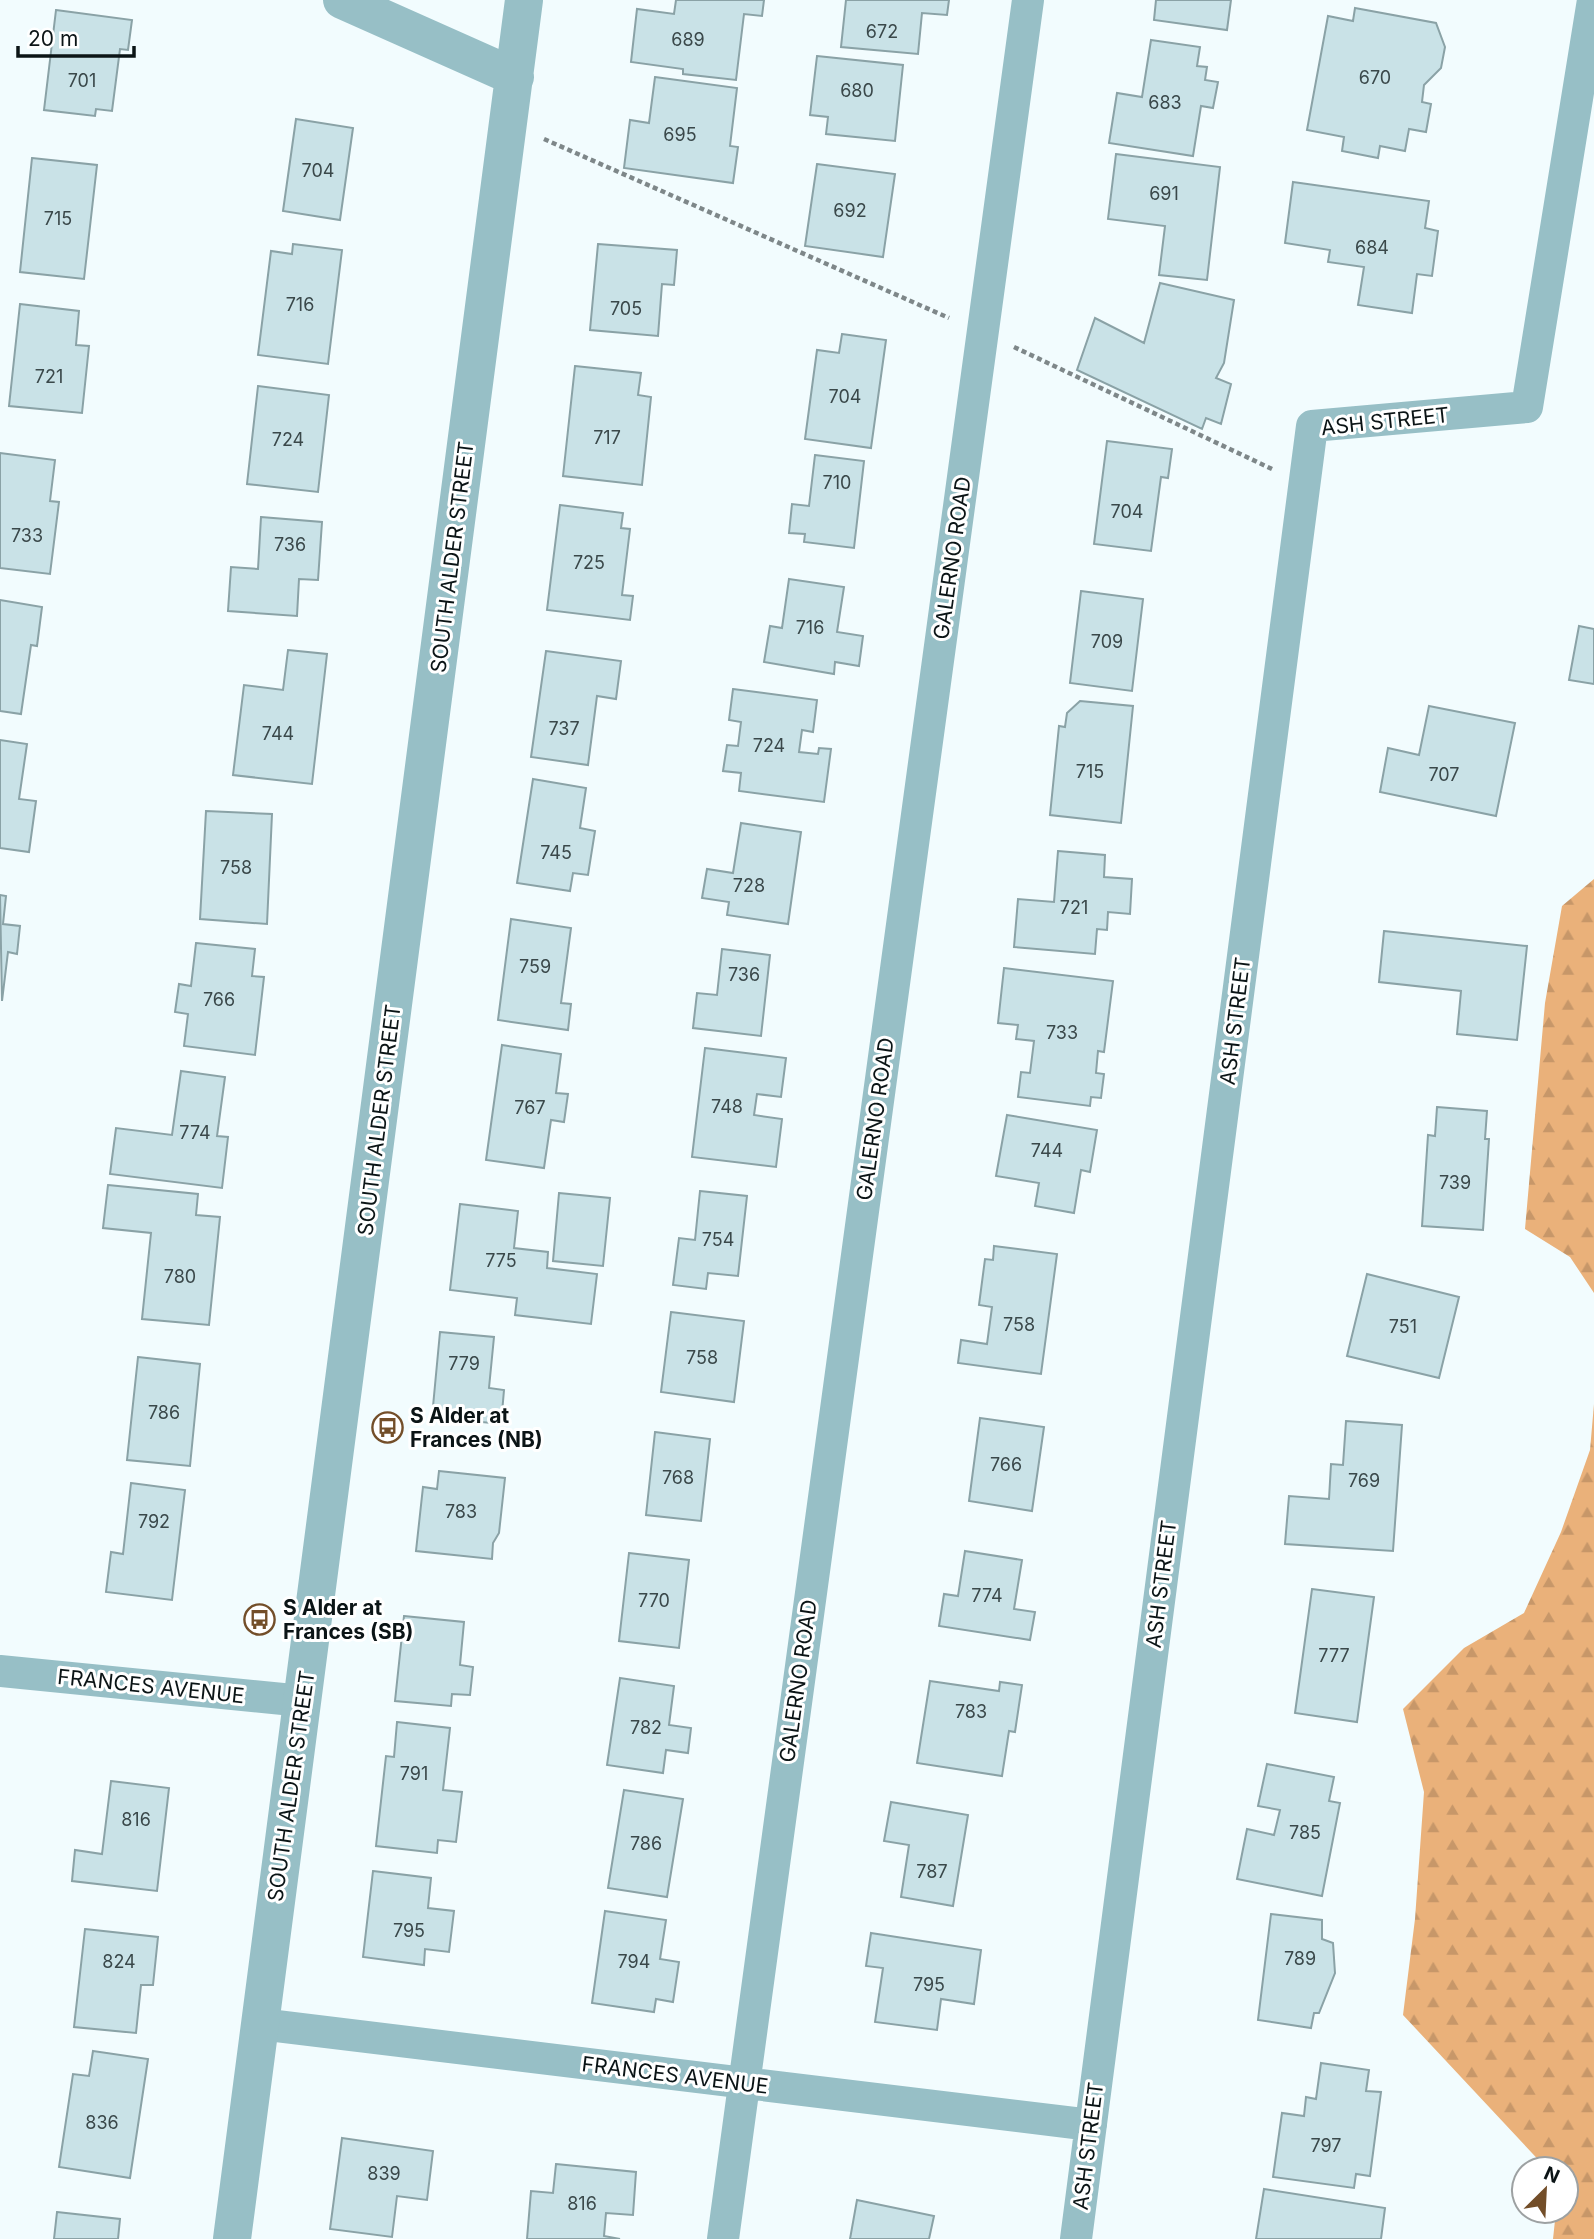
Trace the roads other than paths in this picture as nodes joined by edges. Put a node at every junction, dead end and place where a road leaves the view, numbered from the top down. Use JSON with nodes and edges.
{"nodes":[{"id":1,"x":342,"y":0,"type":"edge"},
{"id":2,"x":524,"y":0,"type":"edge"},
{"id":3,"x":1028,"y":0,"type":"edge"},
{"id":4,"x":1592,"y":0,"type":"edge"},
{"id":5,"x":515,"y":77,"type":"junction"},
{"id":6,"x":0,"y":1671,"type":"edge"},
{"id":7,"x":303,"y":1701,"type":"junction"},
{"id":8,"x":260,"y":2024,"type":"junction"},
{"id":9,"x":742,"y":2084,"type":"junction"},
{"id":10,"x":1091,"y":2125,"type":"junction"},
{"id":11,"x":232,"y":2239,"type":"edge"},
{"id":12,"x":723,"y":2239,"type":"edge"},
{"id":13,"x":1076,"y":2239,"type":"edge"}],
"edges":[{"from":1,"to":5,"type":"street"},
{"from":2,"to":5,"type":"street","name":"SOUTH ALDER STREET"},
{"from":3,"to":9,"type":"street","name":"GALERNO ROAD"},
{"from":4,"to":10,"type":"street","name":"ASH STREET"},
{"from":5,"to":7,"type":"street","name":"SOUTH ALDER STREET"},
{"from":6,"to":7,"type":"street","name":"FRANCES AVENUE"},
{"from":7,"to":8,"type":"street","name":"SOUTH ALDER STREET"},
{"from":8,"to":9,"type":"street","name":"FRANCES AVENUE"},
{"from":8,"to":11,"type":"street","name":"SOUTH ALDER STREET"},
{"from":9,"to":10,"type":"street","name":"FRANCES AVENUE"},
{"from":9,"to":12,"type":"street","name":"GALERNO ROAD"},
{"from":10,"to":13,"type":"street","name":"ASH STREET"}]}
